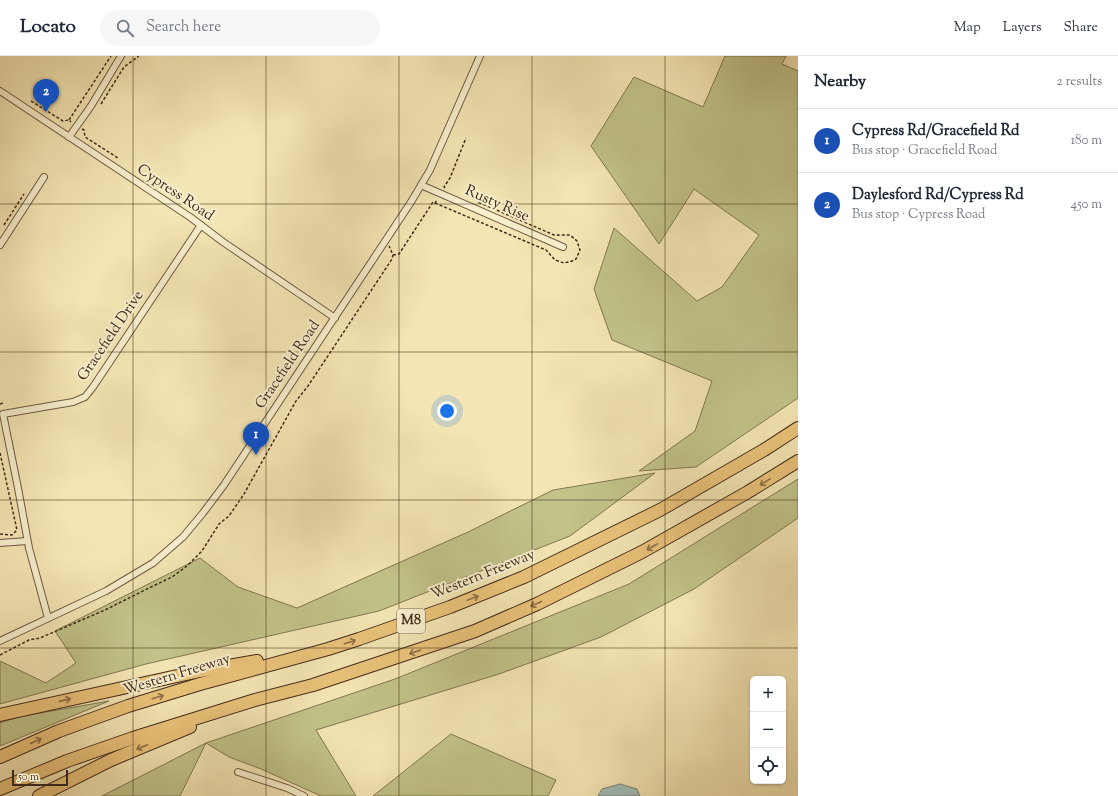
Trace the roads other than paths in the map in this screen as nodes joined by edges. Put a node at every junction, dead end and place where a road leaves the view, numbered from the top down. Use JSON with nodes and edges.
{"nodes":[{"id":1,"x":121,"y":56,"type":"edge"},
{"id":2,"x":480,"y":56,"type":"edge"},
{"id":3,"x":0,"y":91,"type":"edge"},
{"id":4,"x":69,"y":137,"type":"junction"},
{"id":5,"x":44,"y":177,"type":"dead end"},
{"id":6,"x":421,"y":185,"type":"junction"},
{"id":7,"x":201,"y":225,"type":"junction"},
{"id":8,"x":0,"y":245,"type":"edge"},
{"id":9,"x":563,"y":247,"type":"dead end"},
{"id":10,"x":335,"y":318,"type":"junction"},
{"id":11,"x":1,"y":415,"type":"edge"},
{"id":12,"x":798,"y":428,"type":"edge"},
{"id":13,"x":798,"y":461,"type":"edge"},
{"id":14,"x":27,"y":541,"type":"junction"},
{"id":15,"x":0,"y":542,"type":"edge"},
{"id":16,"x":48,"y":618,"type":"junction"},
{"id":17,"x":0,"y":641,"type":"edge"},
{"id":18,"x":328,"y":649,"type":"junction"},
{"id":19,"x":255,"y":700,"type":"junction"},
{"id":20,"x":0,"y":715,"type":"edge"},
{"id":21,"x":0,"y":757,"type":"edge"},
{"id":22,"x":238,"y":772,"type":"dead end"},
{"id":23,"x":0,"y":789,"type":"edge"},
{"id":24,"x":39,"y":796,"type":"edge"},
{"id":25,"x":304,"y":796,"type":"edge"}],
"edges":[{"from":1,"to":4,"type":"street"},
{"from":2,"to":6,"type":"street","name":"Gracefield Road"},
{"from":3,"to":4,"type":"street","name":"Cypress Road"},
{"from":4,"to":7,"type":"street","name":"Cypress Road"},
{"from":5,"to":8,"type":"street"},
{"from":6,"to":9,"type":"street","name":"Rusty Rise"},
{"from":6,"to":10,"type":"street","name":"Gracefield Road"},
{"from":7,"to":10,"type":"street","name":"Cypress Road"},
{"from":7,"to":11,"type":"street","name":"Gracefield Drive"},
{"from":10,"to":16,"type":"street","name":"Gracefield Road"},
{"from":11,"to":14,"type":"street","name":"Gracefield Drive"},
{"from":18,"to":12,"type":"highway","name":"Western Freeway","number":"M8","one_way":true},
{"from":13,"to":19,"type":"highway","number":"M8","one_way":true},
{"from":14,"to":15,"type":"street"},
{"from":14,"to":16,"type":"street","name":"Gracefield Drive"},
{"from":16,"to":17,"type":"street","name":"Gracefield Road"},
{"from":20,"to":18,"type":"highway","one_way":true},
{"from":21,"to":18,"type":"highway","name":"Western Freeway","number":"M8","one_way":true},
{"from":19,"to":23,"type":"highway","number":"M8"},
{"from":19,"to":24,"type":"highway","one_way":true},
{"from":22,"to":25,"type":"street"}]}
